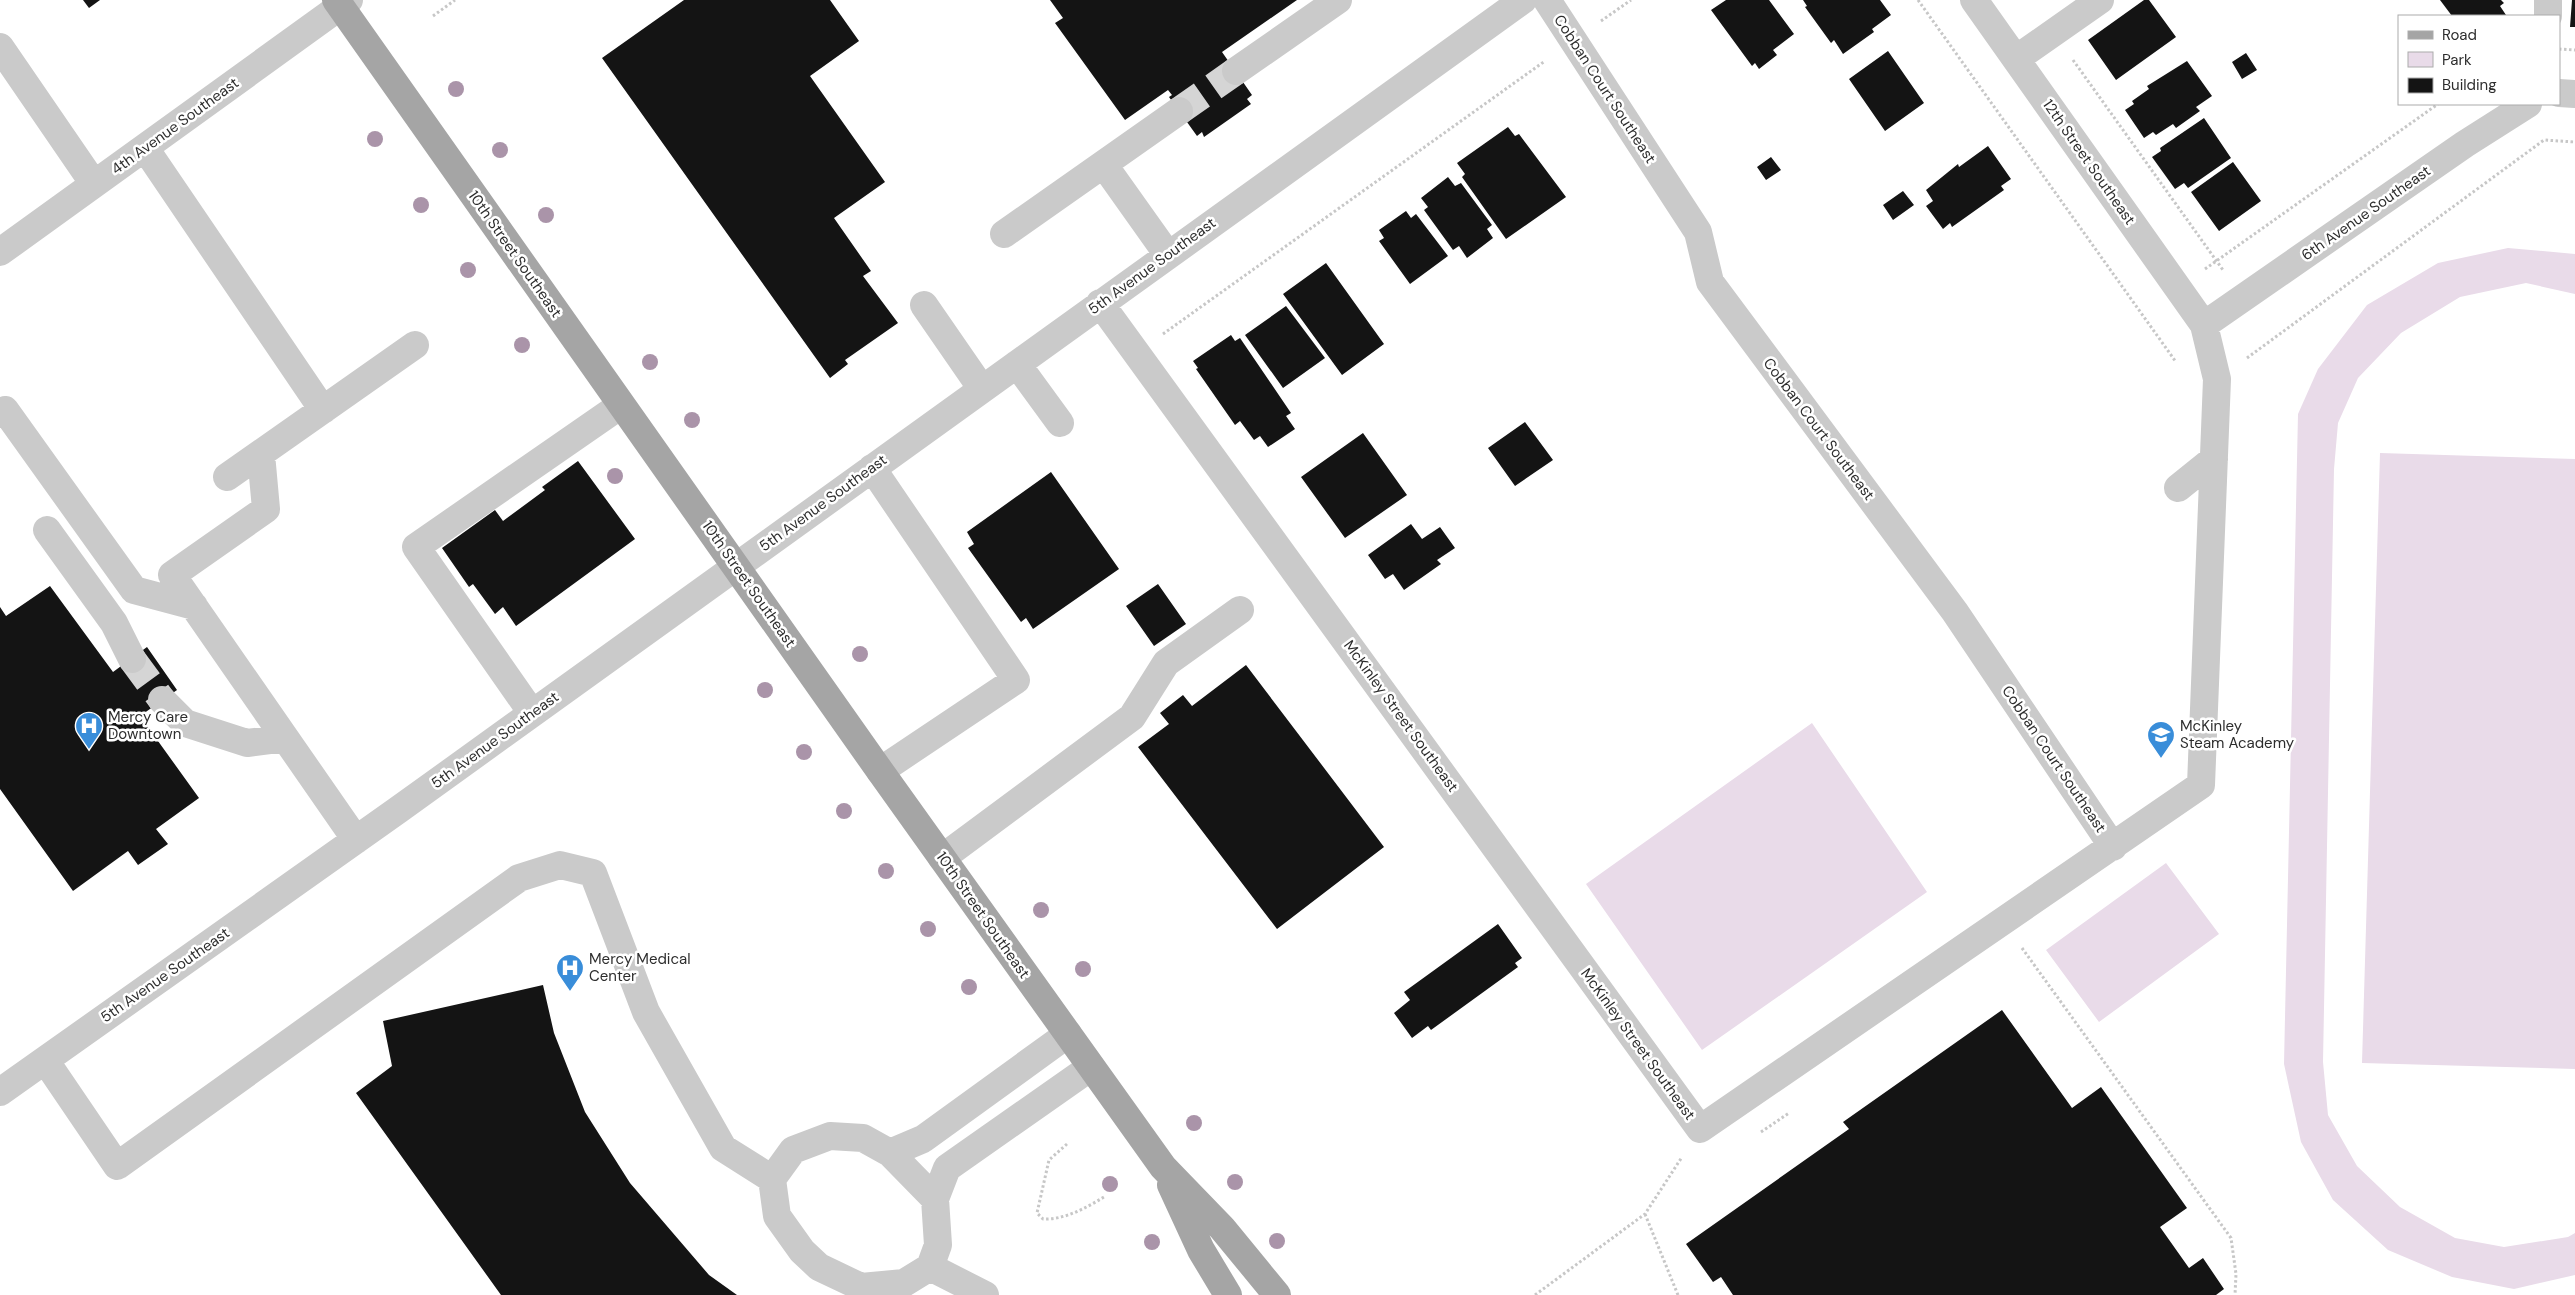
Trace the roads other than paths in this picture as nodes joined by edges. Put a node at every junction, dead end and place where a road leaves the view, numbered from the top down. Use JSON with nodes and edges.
{"nodes":[{"id":1,"x":1338,"y":0,"type":"edge"},
{"id":2,"x":1523,"y":0,"type":"edge"},
{"id":3,"x":1547,"y":0,"type":"edge"},
{"id":4,"x":1974,"y":0,"type":"edge"},
{"id":5,"x":2100,"y":0,"type":"edge"},
{"id":6,"x":2548,"y":0,"type":"edge"},
{"id":7,"x":342,"y":2,"type":"edge"},
{"id":8,"x":2548,"y":15,"type":"edge"},
{"id":9,"x":0,"y":47,"type":"edge"},
{"id":10,"x":2016,"y":59,"type":"junction"},
{"id":11,"x":1236,"y":71,"type":"tunnel mouth"},
{"id":12,"x":2560,"y":93,"type":"edge"},
{"id":13,"x":2575,"y":94,"type":"edge"},
{"id":14,"x":2526,"y":105,"type":"edge"},
{"id":15,"x":1179,"y":111,"type":"tunnel mouth"},
{"id":16,"x":144,"y":148,"type":"junction"},
{"id":17,"x":1104,"y":165,"type":"junction"},
{"id":18,"x":94,"y":184,"type":"junction"},
{"id":19,"x":1004,"y":234,"type":"dead end"},
{"id":20,"x":3,"y":242,"type":"edge"},
{"id":21,"x":1168,"y":255,"type":"junction"},
{"id":22,"x":1100,"y":303,"type":"junction"},
{"id":23,"x":924,"y":306,"type":"dead end"},
{"id":24,"x":2204,"y":325,"type":"junction"},
{"id":25,"x":415,"y":345,"type":"dead end"},
{"id":26,"x":1017,"y":364,"type":"junction"},
{"id":27,"x":982,"y":389,"type":"junction"},
{"id":28,"x":621,"y":405,"type":"junction"},
{"id":29,"x":2,"y":409,"type":"edge"},
{"id":30,"x":323,"y":410,"type":"junction"},
{"id":31,"x":1060,"y":423,"type":"dead end"},
{"id":32,"x":260,"y":454,"type":"junction"},
{"id":33,"x":2214,"y":459,"type":"junction"},
{"id":34,"x":872,"y":468,"type":"junction"},
{"id":35,"x":227,"y":477,"type":"dead end"},
{"id":36,"x":2178,"y":488,"type":"dead end"},
{"id":37,"x":47,"y":530,"type":"dead end"},
{"id":38,"x":736,"y":566,"type":"junction"},
{"id":39,"x":194,"y":606,"type":"junction"},
{"id":40,"x":1240,"y":610,"type":"dead end"},
{"id":41,"x":132,"y":659,"type":"tunnel mouth"},
{"id":42,"x":162,"y":700,"type":"tunnel mouth"},
{"id":43,"x":532,"y":713,"type":"junction"},
{"id":44,"x":285,"y":738,"type":"junction"},
{"id":45,"x":880,"y":771,"type":"junction"},
{"id":46,"x":356,"y":840,"type":"junction"},
{"id":47,"x":2113,"y":847,"type":"junction"},
{"id":48,"x":942,"y":858,"type":"junction"},
{"id":49,"x":1068,"y":1034,"type":"junction"},
{"id":50,"x":45,"y":1060,"type":"junction"},
{"id":51,"x":1091,"y":1067,"type":"junction"},
{"id":52,"x":0,"y":1092,"type":"edge"},
{"id":53,"x":890,"y":1152,"type":"junction"},
{"id":54,"x":1163,"y":1167,"type":"junction"},
{"id":55,"x":772,"y":1178,"type":"junction"},
{"id":56,"x":935,"y":1199,"type":"junction"},
{"id":57,"x":930,"y":1267,"type":"junction"},
{"id":58,"x":985,"y":1295,"type":"edge"},
{"id":59,"x":1228,"y":1295,"type":"edge"},
{"id":60,"x":1277,"y":1295,"type":"edge"}],
"edges":[{"from":1,"to":11,"type":"street"},
{"from":2,"to":21,"type":"street","name":"5th Avenue Southeast"},
{"from":3,"to":47,"type":"street","name":"Cobban Court Southeast"},
{"from":4,"to":10,"type":"street","name":"12th Street Southeast"},
{"from":5,"to":10,"type":"street"},
{"from":6,"to":8,"type":"street"},
{"from":7,"to":16,"type":"street","name":"4th Avenue Southeast"},
{"from":7,"to":28,"type":"main road","name":"10th Street Southeast"},
{"from":9,"to":18,"type":"street"},
{"from":10,"to":24,"type":"street","name":"12th Street Southeast"},
{"from":12,"to":13,"type":"street"},
{"from":14,"to":24,"type":"street","name":"6th Avenue Southeast"},
{"from":15,"to":17,"type":"street"},
{"from":16,"to":18,"type":"street","name":"4th Avenue Southeast"},
{"from":16,"to":30,"type":"street"},
{"from":17,"to":19,"type":"street"},
{"from":17,"to":21,"type":"street"},
{"from":18,"to":20,"type":"street","name":"4th Avenue Southeast"},
{"from":21,"to":22,"type":"street","name":"5th Avenue Southeast"},
{"from":22,"to":26,"type":"street","name":"5th Avenue Southeast"},
{"from":22,"to":47,"type":"street","name":"McKinley Street Southeast"},
{"from":23,"to":27,"type":"street"},
{"from":24,"to":33,"type":"street"},
{"from":25,"to":30,"type":"street"},
{"from":26,"to":27,"type":"street","name":"5th Avenue Southeast"},
{"from":26,"to":31,"type":"street"},
{"from":27,"to":34,"type":"street","name":"5th Avenue Southeast"},
{"from":28,"to":38,"type":"main road","name":"10th Street Southeast"},
{"from":28,"to":43,"type":"street"},
{"from":29,"to":39,"type":"street"},
{"from":30,"to":32,"type":"street"},
{"from":32,"to":35,"type":"street"},
{"from":32,"to":39,"type":"street"},
{"from":33,"to":36,"type":"street"},
{"from":33,"to":47,"type":"street"},
{"from":34,"to":38,"type":"street","name":"5th Avenue Southeast"},
{"from":34,"to":45,"type":"street"},
{"from":37,"to":41,"type":"street"},
{"from":38,"to":43,"type":"street","name":"5th Avenue Southeast"},
{"from":38,"to":45,"type":"main road","name":"10th Street Southeast"},
{"from":39,"to":44,"type":"street"},
{"from":40,"to":48,"type":"street"},
{"from":42,"to":44,"type":"street"},
{"from":43,"to":46,"type":"street","name":"5th Avenue Southeast"},
{"from":44,"to":46,"type":"street"},
{"from":45,"to":48,"type":"main road","name":"10th Street Southeast"},
{"from":46,"to":50,"type":"street","name":"5th Avenue Southeast"},
{"from":48,"to":49,"type":"main road","name":"10th Street Southeast"},
{"from":49,"to":51,"type":"main road","name":"10th Street Southeast"},
{"from":49,"to":53,"type":"street"},
{"from":50,"to":52,"type":"street","name":"5th Avenue Southeast"},
{"from":50,"to":55,"type":"street"},
{"from":51,"to":54,"type":"main road","name":"10th Street Southeast"},
{"from":51,"to":56,"type":"street"},
{"from":53,"to":55,"type":"street"},
{"from":53,"to":56,"type":"street"},
{"from":54,"to":59,"type":"main road","name":"10th Street Southeast"},
{"from":54,"to":60,"type":"main road","name":"10th Street Southeast"},
{"from":55,"to":57,"type":"street"},
{"from":56,"to":57,"type":"street"},
{"from":57,"to":58,"type":"street"}]}
